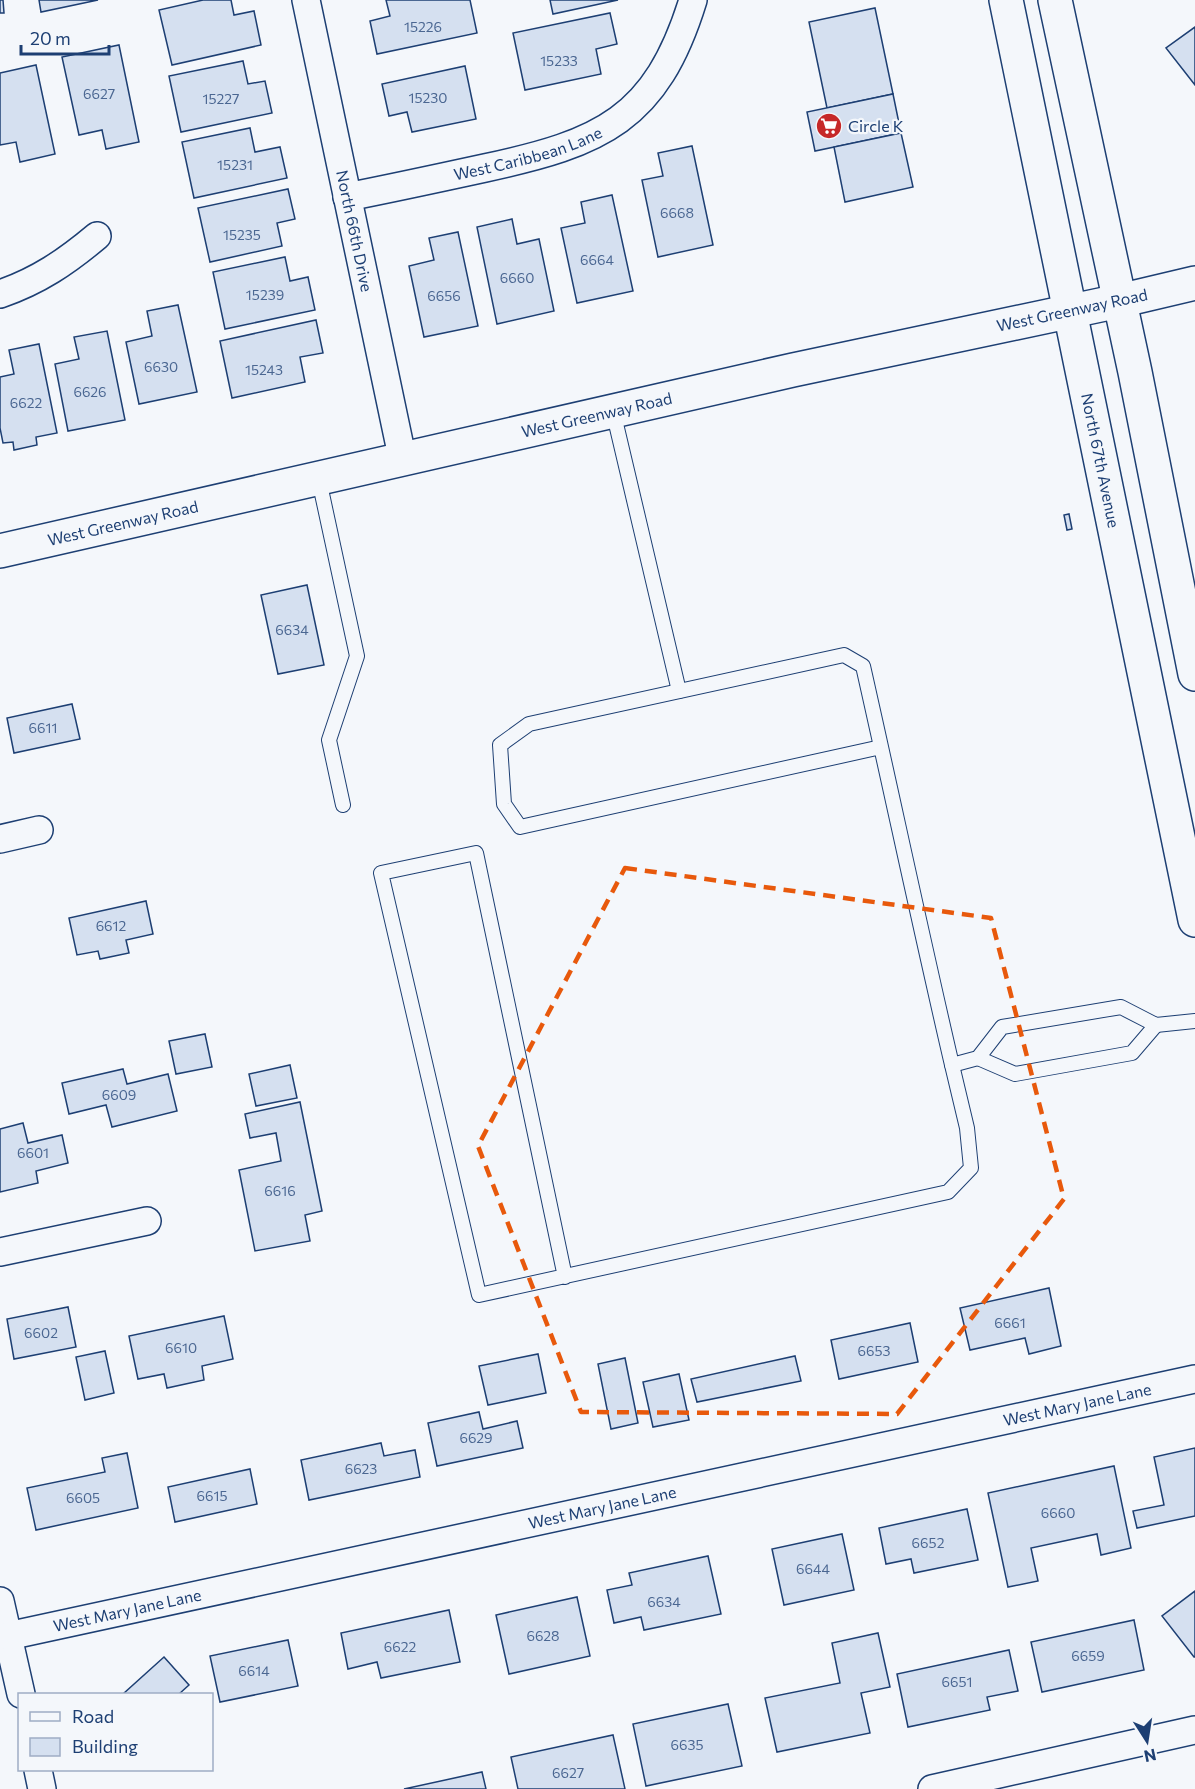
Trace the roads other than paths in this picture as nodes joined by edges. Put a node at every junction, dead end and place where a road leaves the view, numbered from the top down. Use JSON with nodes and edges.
{"nodes":[{"id":1,"x":306,"y":0,"type":"edge"},
{"id":2,"x":693,"y":0,"type":"edge"},
{"id":3,"x":1006,"y":0,"type":"edge"},
{"id":4,"x":1056,"y":0,"type":"edge"},
{"id":5,"x":347,"y":197,"type":"junction"},
{"id":6,"x":97,"y":236,"type":"dead end"},
{"id":7,"x":1195,"y":283,"type":"edge"},
{"id":8,"x":0,"y":294,"type":"edge"},
{"id":9,"x":1119,"y":301,"type":"junction"},
{"id":10,"x":1071,"y":310,"type":"junction"},
{"id":11,"x":614,"y":411,"type":"junction"},
{"id":12,"x":403,"y":461,"type":"junction"},
{"id":13,"x":319,"y":480,"type":"junction"},
{"id":14,"x":0,"y":551,"type":"edge"},
{"id":15,"x":1195,"y":674,"type":"edge"},
{"id":16,"x":679,"y":691,"type":"junction"},
{"id":17,"x":881,"y":747,"type":"junction"},
{"id":18,"x":343,"y":805,"type":"dead end"},
{"id":19,"x":39,"y":830,"type":"dead end"},
{"id":20,"x":0,"y":839,"type":"edge"},
{"id":21,"x":1195,"y":920,"type":"edge"},
{"id":22,"x":1195,"y":1021,"type":"edge"},
{"id":23,"x":1156,"y":1025,"type":"junction"},
{"id":24,"x":978,"y":1058,"type":"junction"},
{"id":25,"x":951,"y":1065,"type":"junction"},
{"id":26,"x":147,"y":1221,"type":"dead end"},
{"id":27,"x":0,"y":1252,"type":"edge"},
{"id":28,"x":565,"y":1276,"type":"junction"},
{"id":29,"x":1195,"y":1378,"type":"edge"},
{"id":30,"x":0,"y":1601,"type":"edge"},
{"id":31,"x":8,"y":1636,"type":"junction"},
{"id":32,"x":21,"y":1693,"type":"edge"},
{"id":33,"x":1195,"y":1730,"type":"edge"},
{"id":34,"x":38,"y":1771,"type":"edge"},
{"id":35,"x":42,"y":1789,"type":"edge"},
{"id":36,"x":932,"y":1789,"type":"edge"}],
"edges":[{"from":1,"to":5,"type":"street","name":"North 66th Drive"},
{"from":2,"to":5,"type":"street","name":"West Caribbean Lane"},
{"from":3,"to":10,"type":"main road","name":"North 67th Avenue"},
{"from":4,"to":9,"type":"main road"},
{"from":5,"to":12,"type":"street","name":"North 66th Drive"},
{"from":6,"to":8,"type":"street"},
{"from":7,"to":9,"type":"main road","name":"West Greenway Road"},
{"from":9,"to":10,"type":"main road","name":"West Greenway Road"},
{"from":9,"to":15,"type":"main road"},
{"from":10,"to":11,"type":"main road","name":"West Greenway Road"},
{"from":10,"to":21,"type":"main road","name":"North 67th Avenue"},
{"from":11,"to":12,"type":"main road","name":"West Greenway Road"},
{"from":11,"to":16,"type":"lane"},
{"from":12,"to":13,"type":"main road","name":"West Greenway Road"},
{"from":13,"to":14,"type":"main road","name":"West Greenway Road"},
{"from":13,"to":18,"type":"lane"},
{"from":16,"to":17,"type":"lane"},
{"from":16,"to":17,"type":"lane"},
{"from":17,"to":25,"type":"lane"},
{"from":19,"to":20,"type":"street"},
{"from":22,"to":23,"type":"lane"},
{"from":23,"to":24,"type":"lane"},
{"from":23,"to":24,"type":"lane"},
{"from":24,"to":25,"type":"lane"},
{"from":25,"to":28,"type":"lane"},
{"from":26,"to":27,"type":"street"},
{"from":28,"to":28,"type":"lane"},
{"from":29,"to":31,"type":"street","name":"West Mary Jane Lane"},
{"from":30,"to":31,"type":"street"},
{"from":31,"to":32,"type":"street"},
{"from":33,"to":36,"type":"street"},
{"from":34,"to":35,"type":"street"}]}
